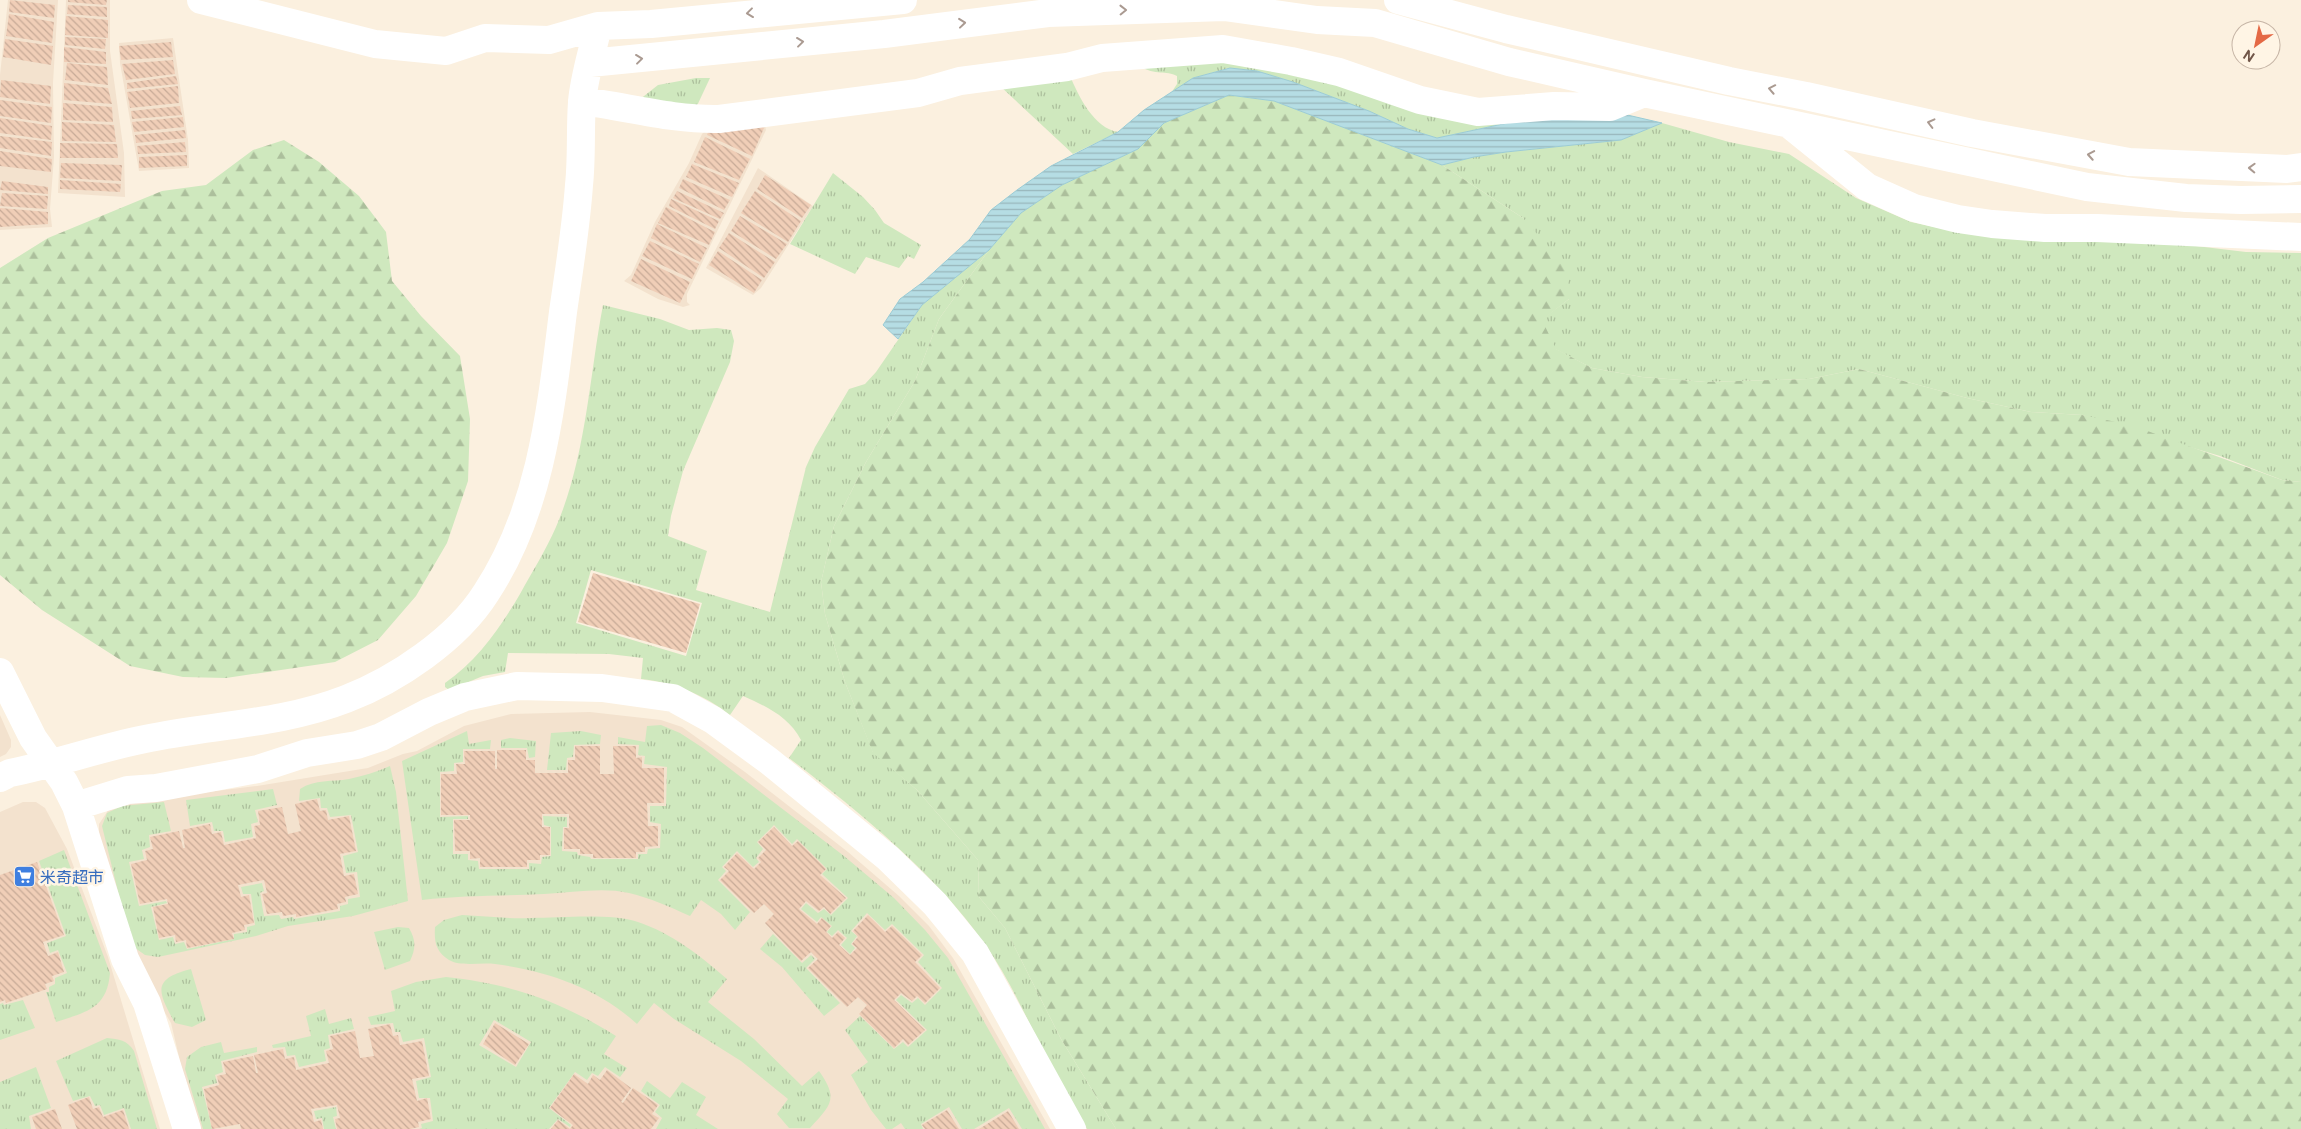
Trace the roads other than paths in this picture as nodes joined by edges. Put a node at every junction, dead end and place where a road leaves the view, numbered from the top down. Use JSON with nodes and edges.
{"nodes":[{"id":1,"x":201,"y":0,"type":"edge"},
{"id":2,"x":903,"y":0,"type":"edge"},
{"id":3,"x":1398,"y":0,"type":"edge"},
{"id":4,"x":598,"y":26,"type":"junction"},
{"id":5,"x":590,"y":63,"type":"junction"},
{"id":6,"x":1644,"y":92,"type":"junction"},
{"id":7,"x":582,"y":100,"type":"junction"},
{"id":8,"x":1786,"y":122,"type":"junction"},
{"id":9,"x":2301,"y":167,"type":"edge"},
{"id":10,"x":2301,"y":199,"type":"edge"},
{"id":11,"x":2301,"y":237,"type":"edge"},
{"id":12,"x":0,"y":672,"type":"edge"},
{"id":13,"x":50,"y":762,"type":"junction"},
{"id":14,"x":0,"y":778,"type":"edge"},
{"id":15,"x":76,"y":806,"type":"junction"},
{"id":16,"x":187,"y":1129,"type":"edge"},
{"id":17,"x":1072,"y":1129,"type":"edge"}],
"edges":[{"from":1,"to":4,"type":"street"},
{"from":2,"to":4,"type":"street","one_way":true},
{"from":9,"to":3,"type":"street","one_way":true},
{"from":4,"to":5,"type":"street"},
{"from":5,"to":6,"type":"street","one_way":true},
{"from":5,"to":7,"type":"street"},
{"from":6,"to":7,"type":"street"},
{"from":6,"to":8,"type":"street"},
{"from":7,"to":13,"type":"street"},
{"from":8,"to":10,"type":"street"},
{"from":8,"to":11,"type":"street"},
{"from":12,"to":13,"type":"street"},
{"from":13,"to":14,"type":"street"},
{"from":13,"to":15,"type":"street"},
{"from":15,"to":16,"type":"street"},
{"from":15,"to":17,"type":"street"}]}
